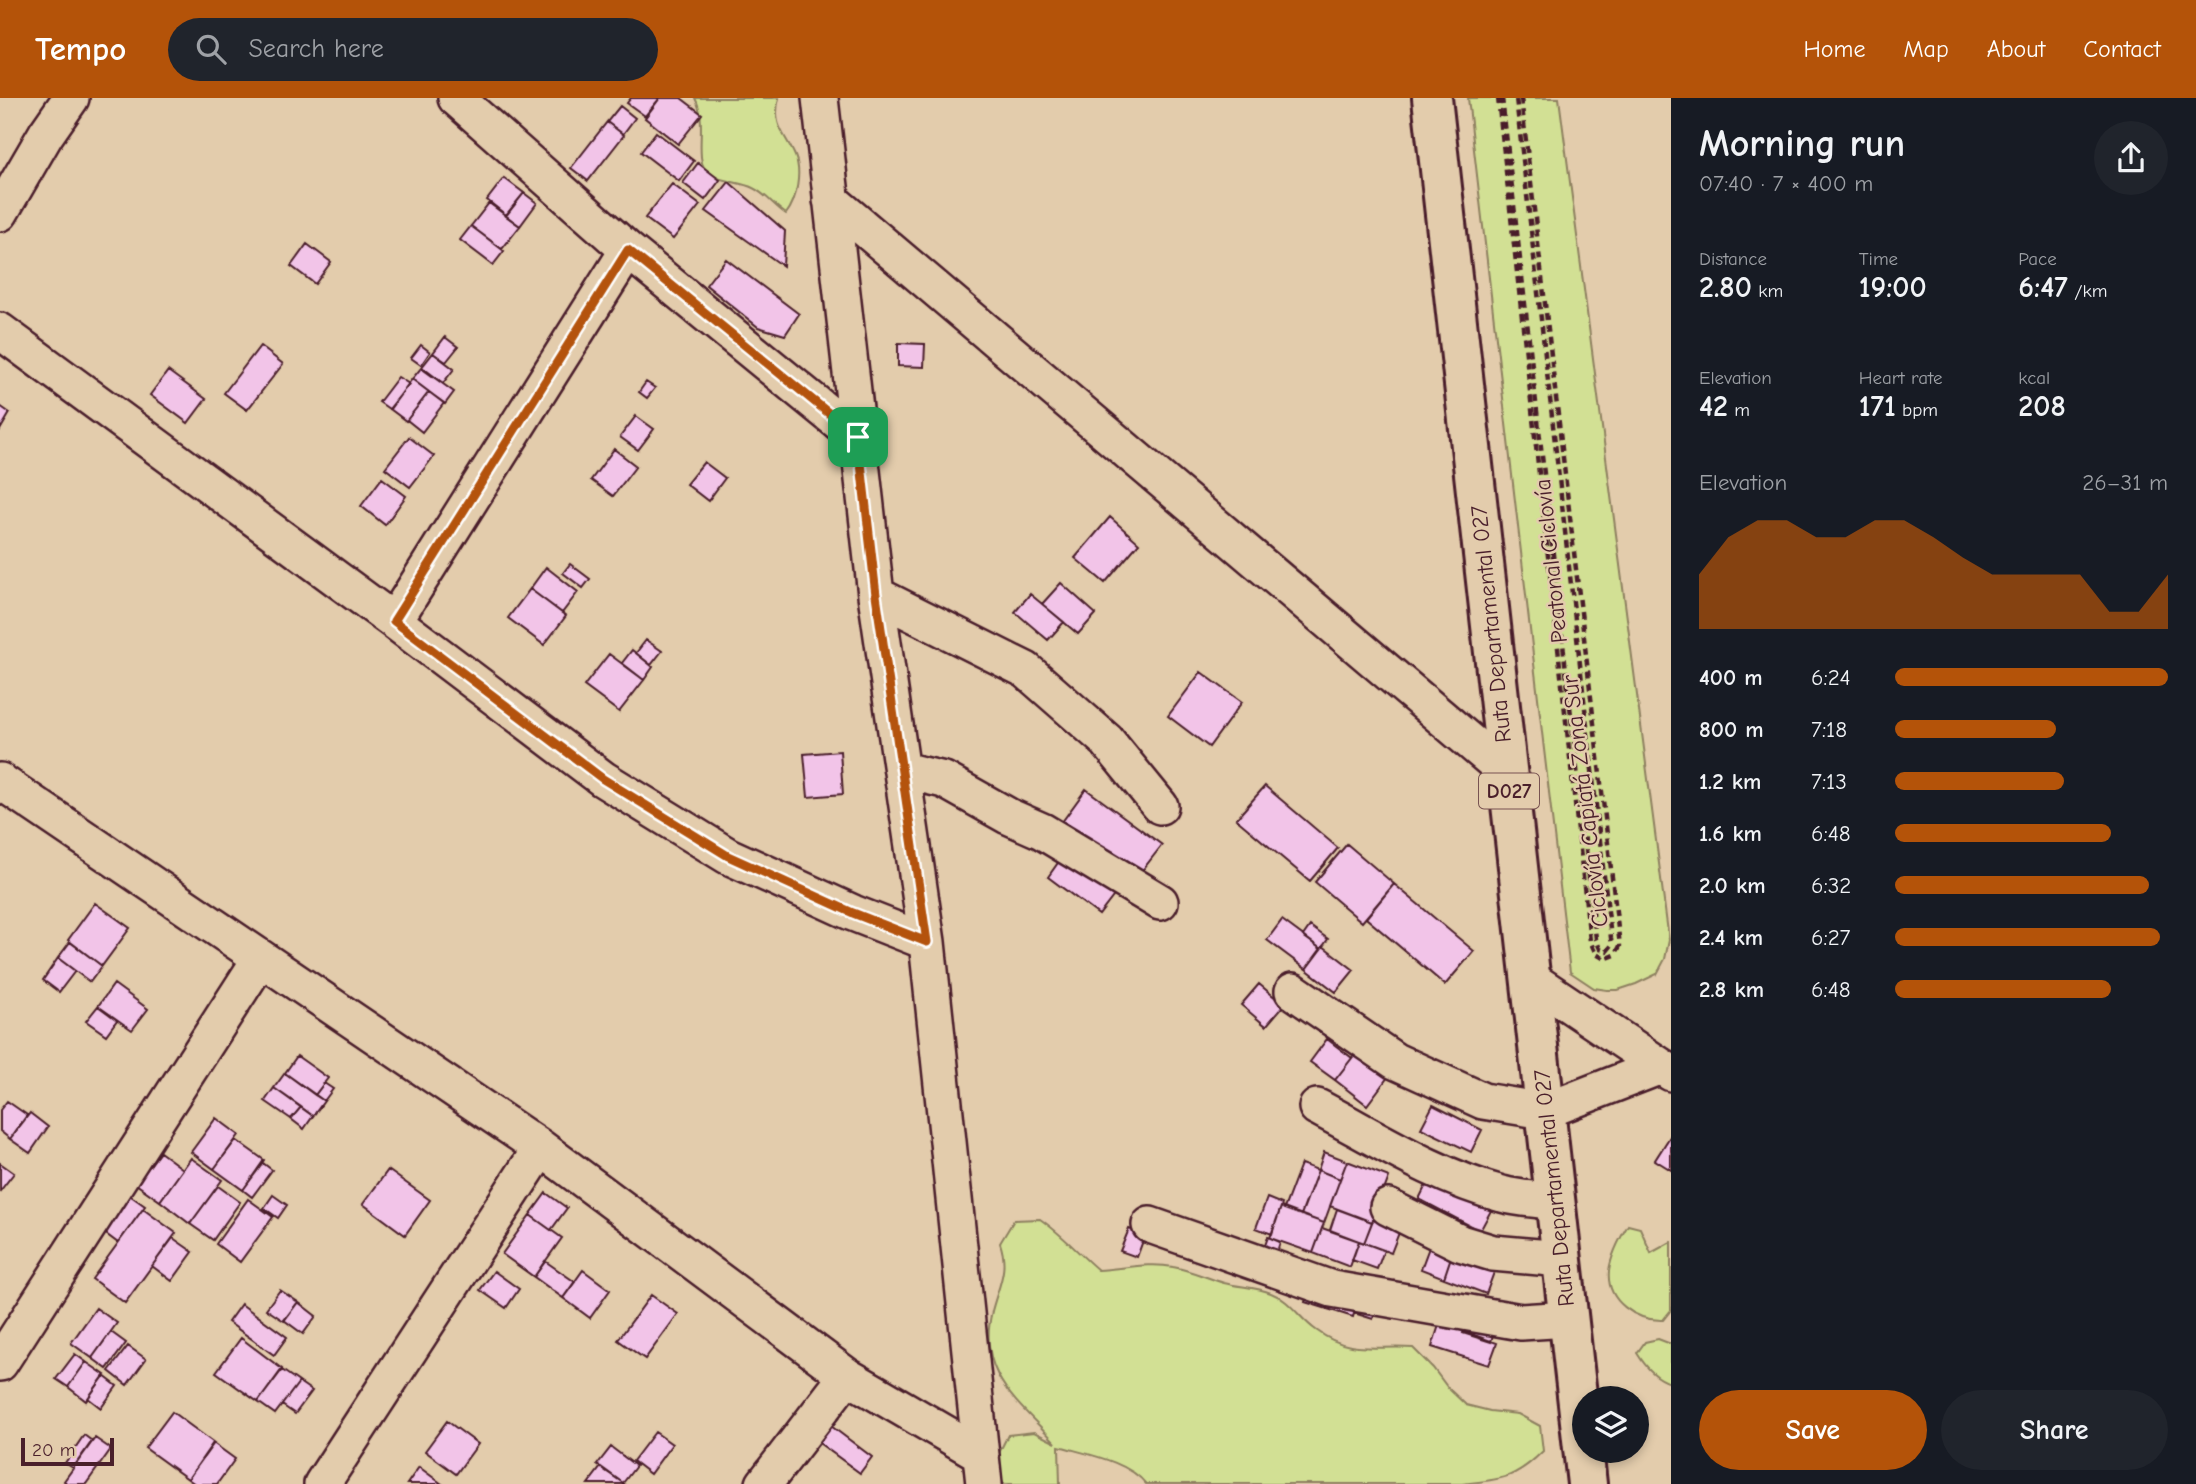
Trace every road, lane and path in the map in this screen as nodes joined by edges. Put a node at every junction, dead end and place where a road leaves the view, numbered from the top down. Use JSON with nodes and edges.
{"nodes":[{"id":1,"x":71,"y":98,"type":"edge"},
{"id":2,"x":456,"y":98,"type":"edge"},
{"id":3,"x":820,"y":98,"type":"edge"},
{"id":4,"x":1432,"y":98,"type":"edge"},
{"id":5,"x":1500,"y":98,"type":"edge"},
{"id":6,"x":1516,"y":98,"type":"edge"},
{"id":7,"x":1521,"y":98,"type":"edge"},
{"id":8,"x":831,"y":200,"type":"junction"},
{"id":9,"x":0,"y":213,"type":"edge"},
{"id":10,"x":628,"y":250,"type":"junction"},
{"id":11,"x":0,"y":331,"type":"edge"},
{"id":12,"x":858,"y":437,"type":"junction"},
{"id":13,"x":876,"y":595,"type":"junction"},
{"id":14,"x":394,"y":621,"type":"junction"},
{"id":15,"x":902,"y":770,"type":"junction"},
{"id":16,"x":1507,"y":773,"type":"junction"},
{"id":17,"x":0,"y":781,"type":"edge"},
{"id":18,"x":1160,"y":806,"type":"dead end"},
{"id":19,"x":1160,"y":902,"type":"dead end"},
{"id":20,"x":927,"y":942,"type":"junction"},
{"id":21,"x":261,"y":958,"type":"junction"},
{"id":22,"x":1531,"y":979,"type":"junction"},
{"id":23,"x":1293,"y":991,"type":"dead end"},
{"id":24,"x":1666,"y":1069,"type":"edge"},
{"id":25,"x":1317,"y":1107,"type":"dead end"},
{"id":26,"x":1545,"y":1111,"type":"junction"},
{"id":27,"x":541,"y":1149,"type":"junction"},
{"id":28,"x":1555,"y":1202,"type":"junction"},
{"id":29,"x":1388,"y":1207,"type":"dead end"},
{"id":30,"x":1150,"y":1225,"type":"dead end"},
{"id":31,"x":1562,"y":1259,"type":"junction"},
{"id":32,"x":1569,"y":1319,"type":"junction"},
{"id":33,"x":0,"y":1363,"type":"edge"},
{"id":34,"x":847,"y":1376,"type":"junction"},
{"id":35,"x":981,"y":1468,"type":"edge"},
{"id":36,"x":323,"y":1484,"type":"edge"},
{"id":37,"x":764,"y":1484,"type":"edge"},
{"id":38,"x":1587,"y":1484,"type":"edge"}],
"edges":[{"from":1,"to":9,"type":"street"},
{"from":2,"to":10,"type":"street"},
{"from":3,"to":8,"type":"street"},
{"from":4,"to":16,"type":"main road","name":"Ruta Departamental 027","number":"D027"},
{"from":5,"to":6,"type":"path","name":"Peatonal Ciclovía"},
{"from":5,"to":7,"type":"path","name":"Ciclovía Capiatá Zona Sur"},
{"from":8,"to":12,"type":"street"},
{"from":8,"to":16,"type":"street"},
{"from":10,"to":12,"type":"street"},
{"from":10,"to":14,"type":"street"},
{"from":11,"to":14,"type":"street"},
{"from":12,"to":13,"type":"street"},
{"from":13,"to":15,"type":"street"},
{"from":13,"to":18,"type":"street"},
{"from":14,"to":20,"type":"street"},
{"from":15,"to":19,"type":"street"},
{"from":15,"to":20,"type":"street"},
{"from":16,"to":22,"type":"main road","name":"Ruta Departamental 027","number":"D027"},
{"from":17,"to":21,"type":"street"},
{"from":20,"to":35,"type":"street"},
{"from":21,"to":27,"type":"street"},
{"from":21,"to":33,"type":"street"},
{"from":22,"to":24,"type":"street"},
{"from":22,"to":26,"type":"main road","name":"Ruta Departamental 027","number":"D027"},
{"from":23,"to":26,"type":"street"},
{"from":24,"to":26,"type":"street"},
{"from":25,"to":28,"type":"street"},
{"from":26,"to":28,"type":"main road","name":"Ruta Departamental 027","number":"D027"},
{"from":27,"to":34,"type":"street"},
{"from":27,"to":36,"type":"street"},
{"from":28,"to":31,"type":"main road","name":"Ruta Departamental 027","number":"D027"},
{"from":29,"to":31,"type":"street"},
{"from":30,"to":32,"type":"street"},
{"from":31,"to":32,"type":"main road","name":"Ruta Departamental 027","number":"D027"},
{"from":32,"to":38,"type":"main road","name":"Ruta Departamental 027","number":"D027"},
{"from":34,"to":35,"type":"street"},
{"from":34,"to":37,"type":"street"}]}
